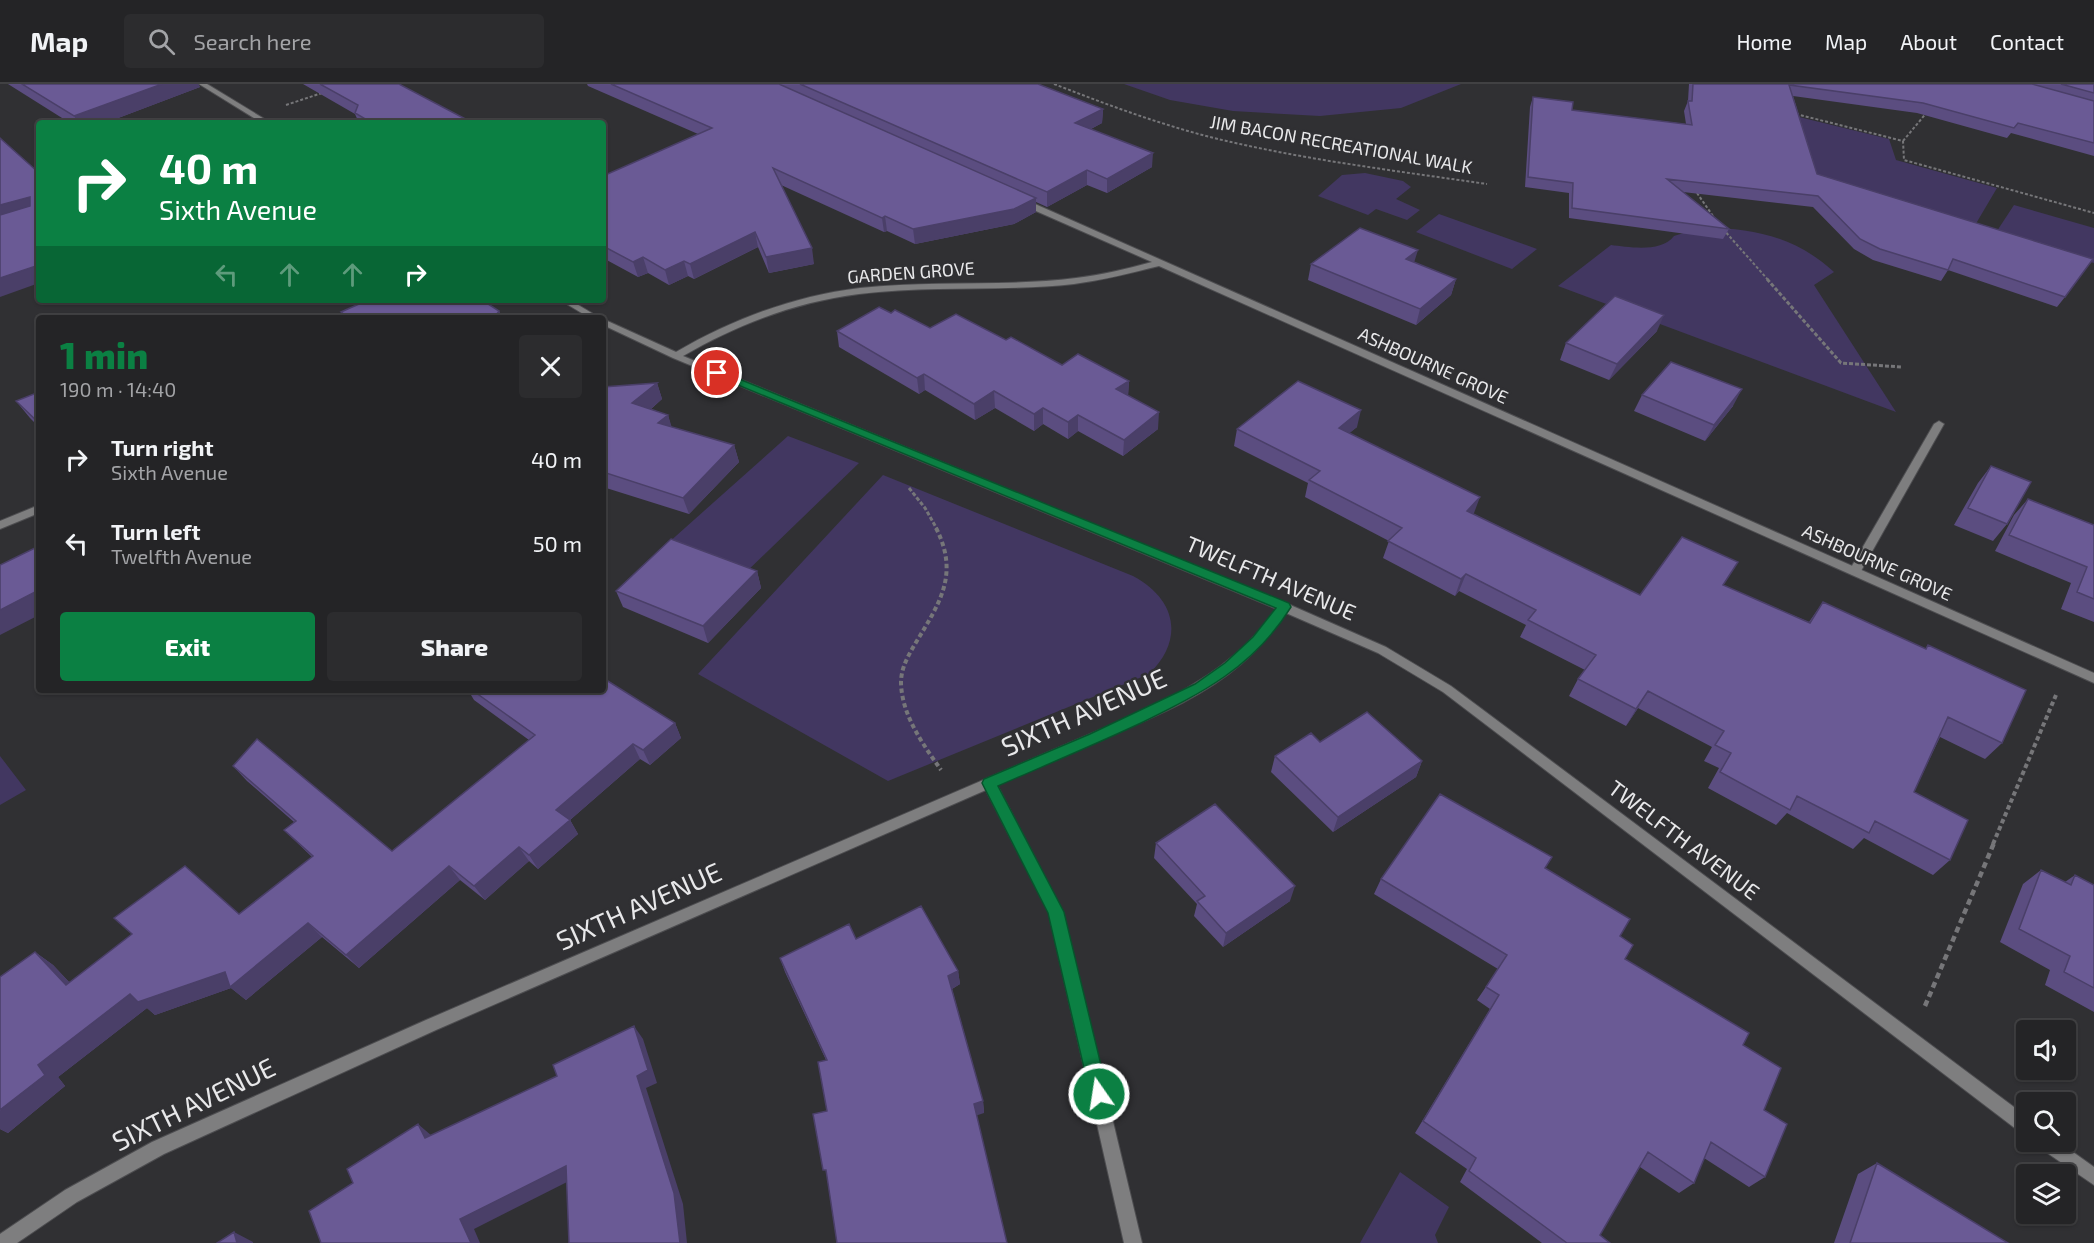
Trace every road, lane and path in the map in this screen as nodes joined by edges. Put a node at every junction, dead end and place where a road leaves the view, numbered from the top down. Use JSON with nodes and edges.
{"nodes":[{"id":1,"x":202,"y":84,"type":"edge"},
{"id":2,"x":1054,"y":84,"type":"edge"},
{"id":3,"x":327,"y":91,"type":"edge"},
{"id":4,"x":1930,"y":108,"type":"edge"},
{"id":5,"x":1789,"y":112,"type":"edge"},
{"id":6,"x":255,"y":116,"type":"junction"},
{"id":7,"x":262,"y":120,"type":"edge"},
{"id":8,"x":1903,"y":141,"type":"junction"},
{"id":9,"x":1487,"y":184,"type":"dead end"},
{"id":10,"x":1697,"y":193,"type":"edge"},
{"id":11,"x":1018,"y":200,"type":"edge"},
{"id":12,"x":2094,"y":213,"type":"edge"},
{"id":13,"x":1715,"y":219,"type":"edge"},
{"id":14,"x":1721,"y":228,"type":"edge"},
{"id":15,"x":1159,"y":263,"type":"junction"},
{"id":16,"x":569,"y":303,"type":"edge"},
{"id":17,"x":589,"y":315,"type":"edge"},
{"id":18,"x":606,"y":324,"type":"edge"},
{"id":19,"x":676,"y":356,"type":"junction"},
{"id":20,"x":1902,"y":367,"type":"dead end"},
{"id":21,"x":1939,"y":424,"type":"dead end"},
{"id":22,"x":923,"y":459,"type":"junction"},
{"id":23,"x":36,"y":510,"type":"edge"},
{"id":24,"x":0,"y":525,"type":"edge"},
{"id":25,"x":1855,"y":571,"type":"junction"},
{"id":26,"x":1284,"y":607,"type":"junction"},
{"id":27,"x":2067,"y":666,"type":"junction"},
{"id":28,"x":2094,"y":678,"type":"edge"},
{"id":29,"x":989,"y":783,"type":"junction"},
{"id":30,"x":954,"y":798,"type":"junction"},
{"id":31,"x":1911,"y":1039,"type":"junction"},
{"id":32,"x":2016,"y":1118,"type":"edge"},
{"id":33,"x":2060,"y":1152,"type":"edge"},
{"id":34,"x":2094,"y":1177,"type":"edge"},
{"id":35,"x":2,"y":1243,"type":"edge"},
{"id":36,"x":1133,"y":1243,"type":"edge"}],
"edges":[{"from":1,"to":6,"type":"street"},
{"from":2,"to":9,"type":"path","name":"JIM BACON RECREATIONAL WALK"},
{"from":3,"to":6,"type":"path"},
{"from":4,"to":8,"type":"path"},
{"from":5,"to":8,"type":"path"},
{"from":6,"to":7,"type":"street"},
{"from":8,"to":12,"type":"path"},
{"from":10,"to":13,"type":"path"},
{"from":11,"to":15,"type":"street","name":"ASHBOURNE GROVE"},
{"from":14,"to":20,"type":"path"},
{"from":15,"to":19,"type":"street","name":"GARDEN GROVE"},
{"from":15,"to":25,"type":"street","name":"ASHBOURNE GROVE"},
{"from":16,"to":17,"type":"street","name":"TWELFTH AVENUE"},
{"from":18,"to":19,"type":"street","name":"TWELFTH AVENUE"},
{"from":19,"to":22,"type":"street","name":"TWELFTH AVENUE"},
{"from":21,"to":25,"type":"street"},
{"from":22,"to":26,"type":"street","name":"TWELFTH AVENUE"},
{"from":22,"to":30,"type":"path"},
{"from":23,"to":24,"type":"street"},
{"from":25,"to":27,"type":"street","name":"ASHBOURNE GROVE"},
{"from":26,"to":29,"type":"street","name":"SIXTH AVENUE"},
{"from":26,"to":31,"type":"street","name":"TWELFTH AVENUE"},
{"from":27,"to":28,"type":"street","name":"ASHBOURNE GROVE"},
{"from":27,"to":31,"type":"path"},
{"from":29,"to":30,"type":"street","name":"SIXTH AVENUE"},
{"from":29,"to":36,"type":"street"},
{"from":30,"to":35,"type":"street","name":"SIXTH AVENUE"},
{"from":31,"to":32,"type":"street","name":"TWELFTH AVENUE"},
{"from":33,"to":34,"type":"street"}]}
